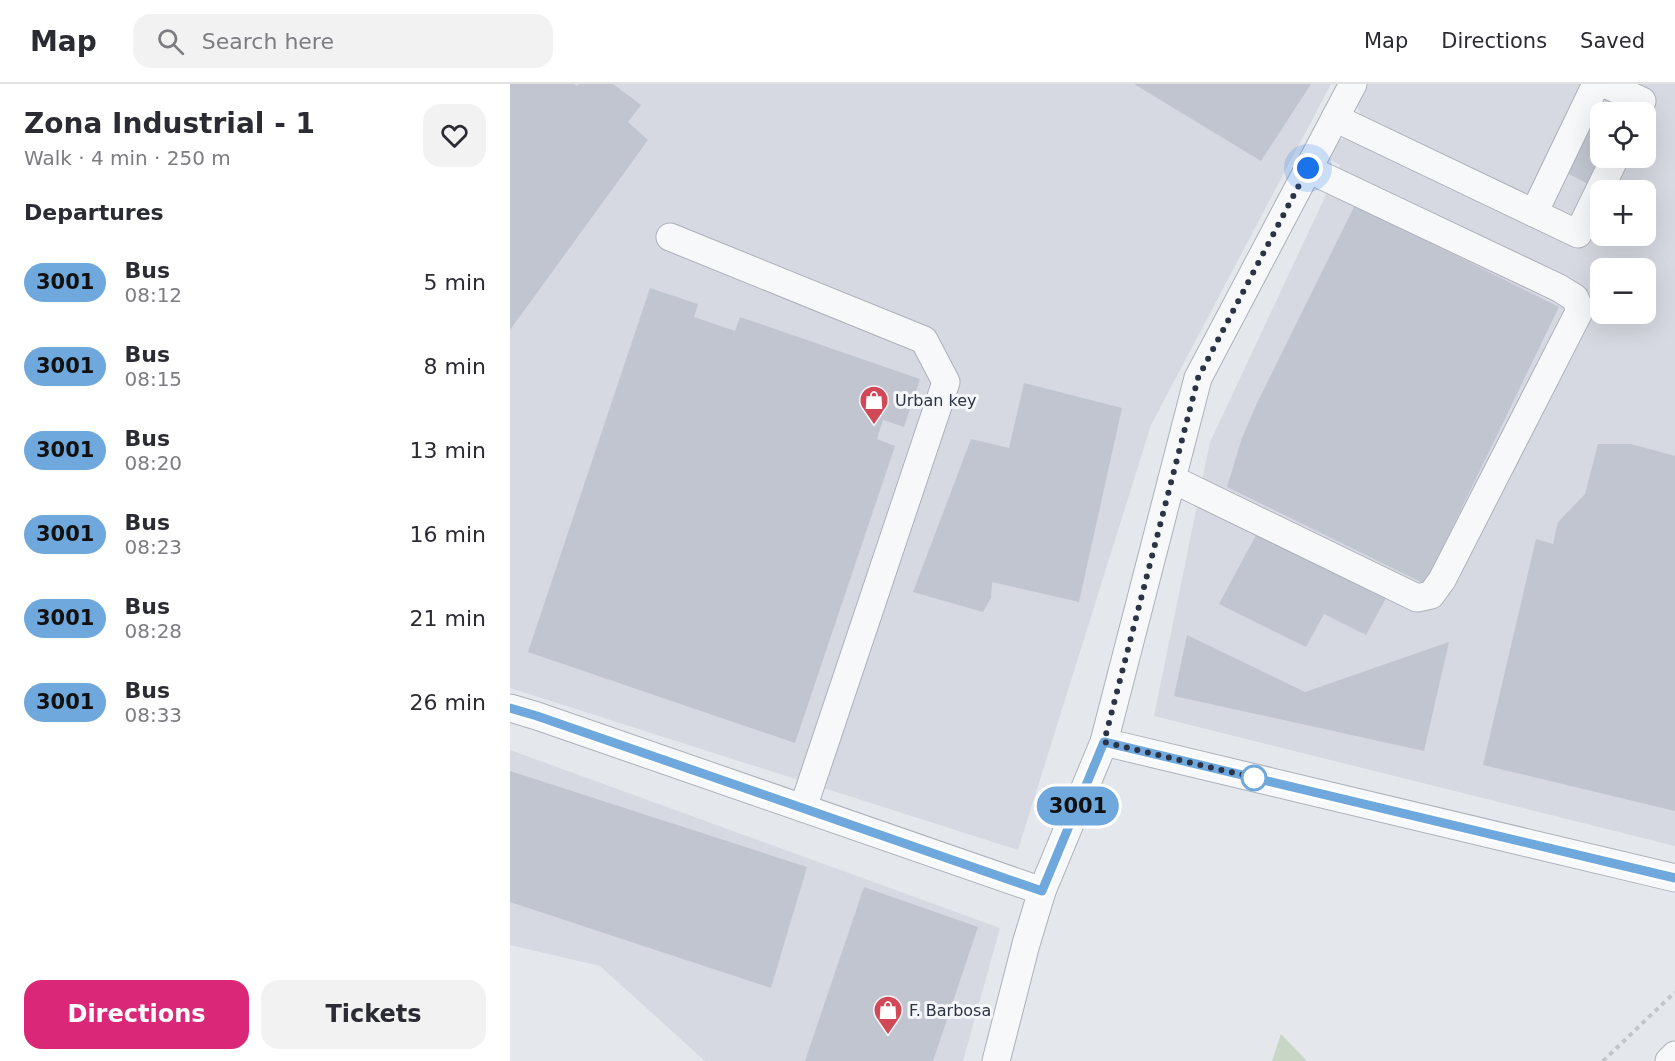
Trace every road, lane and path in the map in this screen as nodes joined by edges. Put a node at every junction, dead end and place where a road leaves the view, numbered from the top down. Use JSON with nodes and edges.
{"nodes":[{"id":1,"x":1353,"y":84,"type":"edge"},
{"id":2,"x":1596,"y":84,"type":"edge"},
{"id":3,"x":1605,"y":84,"type":"edge"},
{"id":4,"x":1641,"y":102,"type":"edge"},
{"id":5,"x":1335,"y":118,"type":"junction"},
{"id":6,"x":1308,"y":168,"type":"junction"},
{"id":7,"x":1610,"y":168,"type":"edge"},
{"id":8,"x":1534,"y":213,"type":"junction"},
{"id":9,"x":670,"y":237,"type":"dead end"},
{"id":10,"x":1172,"y":479,"type":"junction"},
{"id":11,"x":510,"y":708,"type":"edge"},
{"id":12,"x":1104,"y":742,"type":"junction"},
{"id":13,"x":803,"y":808,"type":"junction"},
{"id":14,"x":1675,"y":878,"type":"edge"},
{"id":15,"x":1042,"y":891,"type":"junction"},
{"id":16,"x":1675,"y":992,"type":"edge"},
{"id":17,"x":1675,"y":1056,"type":"edge"},
{"id":18,"x":996,"y":1061,"type":"edge"},
{"id":19,"x":1603,"y":1061,"type":"edge"},
{"id":20,"x":1669,"y":1061,"type":"edge"}],
"edges":[{"from":1,"to":5,"type":"street"},
{"from":2,"to":8,"type":"street"},
{"from":3,"to":4,"type":"street"},
{"from":5,"to":6,"type":"street"},
{"from":5,"to":8,"type":"street"},
{"from":6,"to":10,"type":"street"},
{"from":6,"to":10,"type":"street"},
{"from":7,"to":8,"type":"street"},
{"from":9,"to":13,"type":"street"},
{"from":10,"to":12,"type":"street"},
{"from":11,"to":13,"type":"street"},
{"from":12,"to":14,"type":"street"},
{"from":12,"to":15,"type":"street"},
{"from":13,"to":15,"type":"street"},
{"from":15,"to":18,"type":"street"},
{"from":16,"to":19,"type":"path"},
{"from":17,"to":20,"type":"street"}]}
